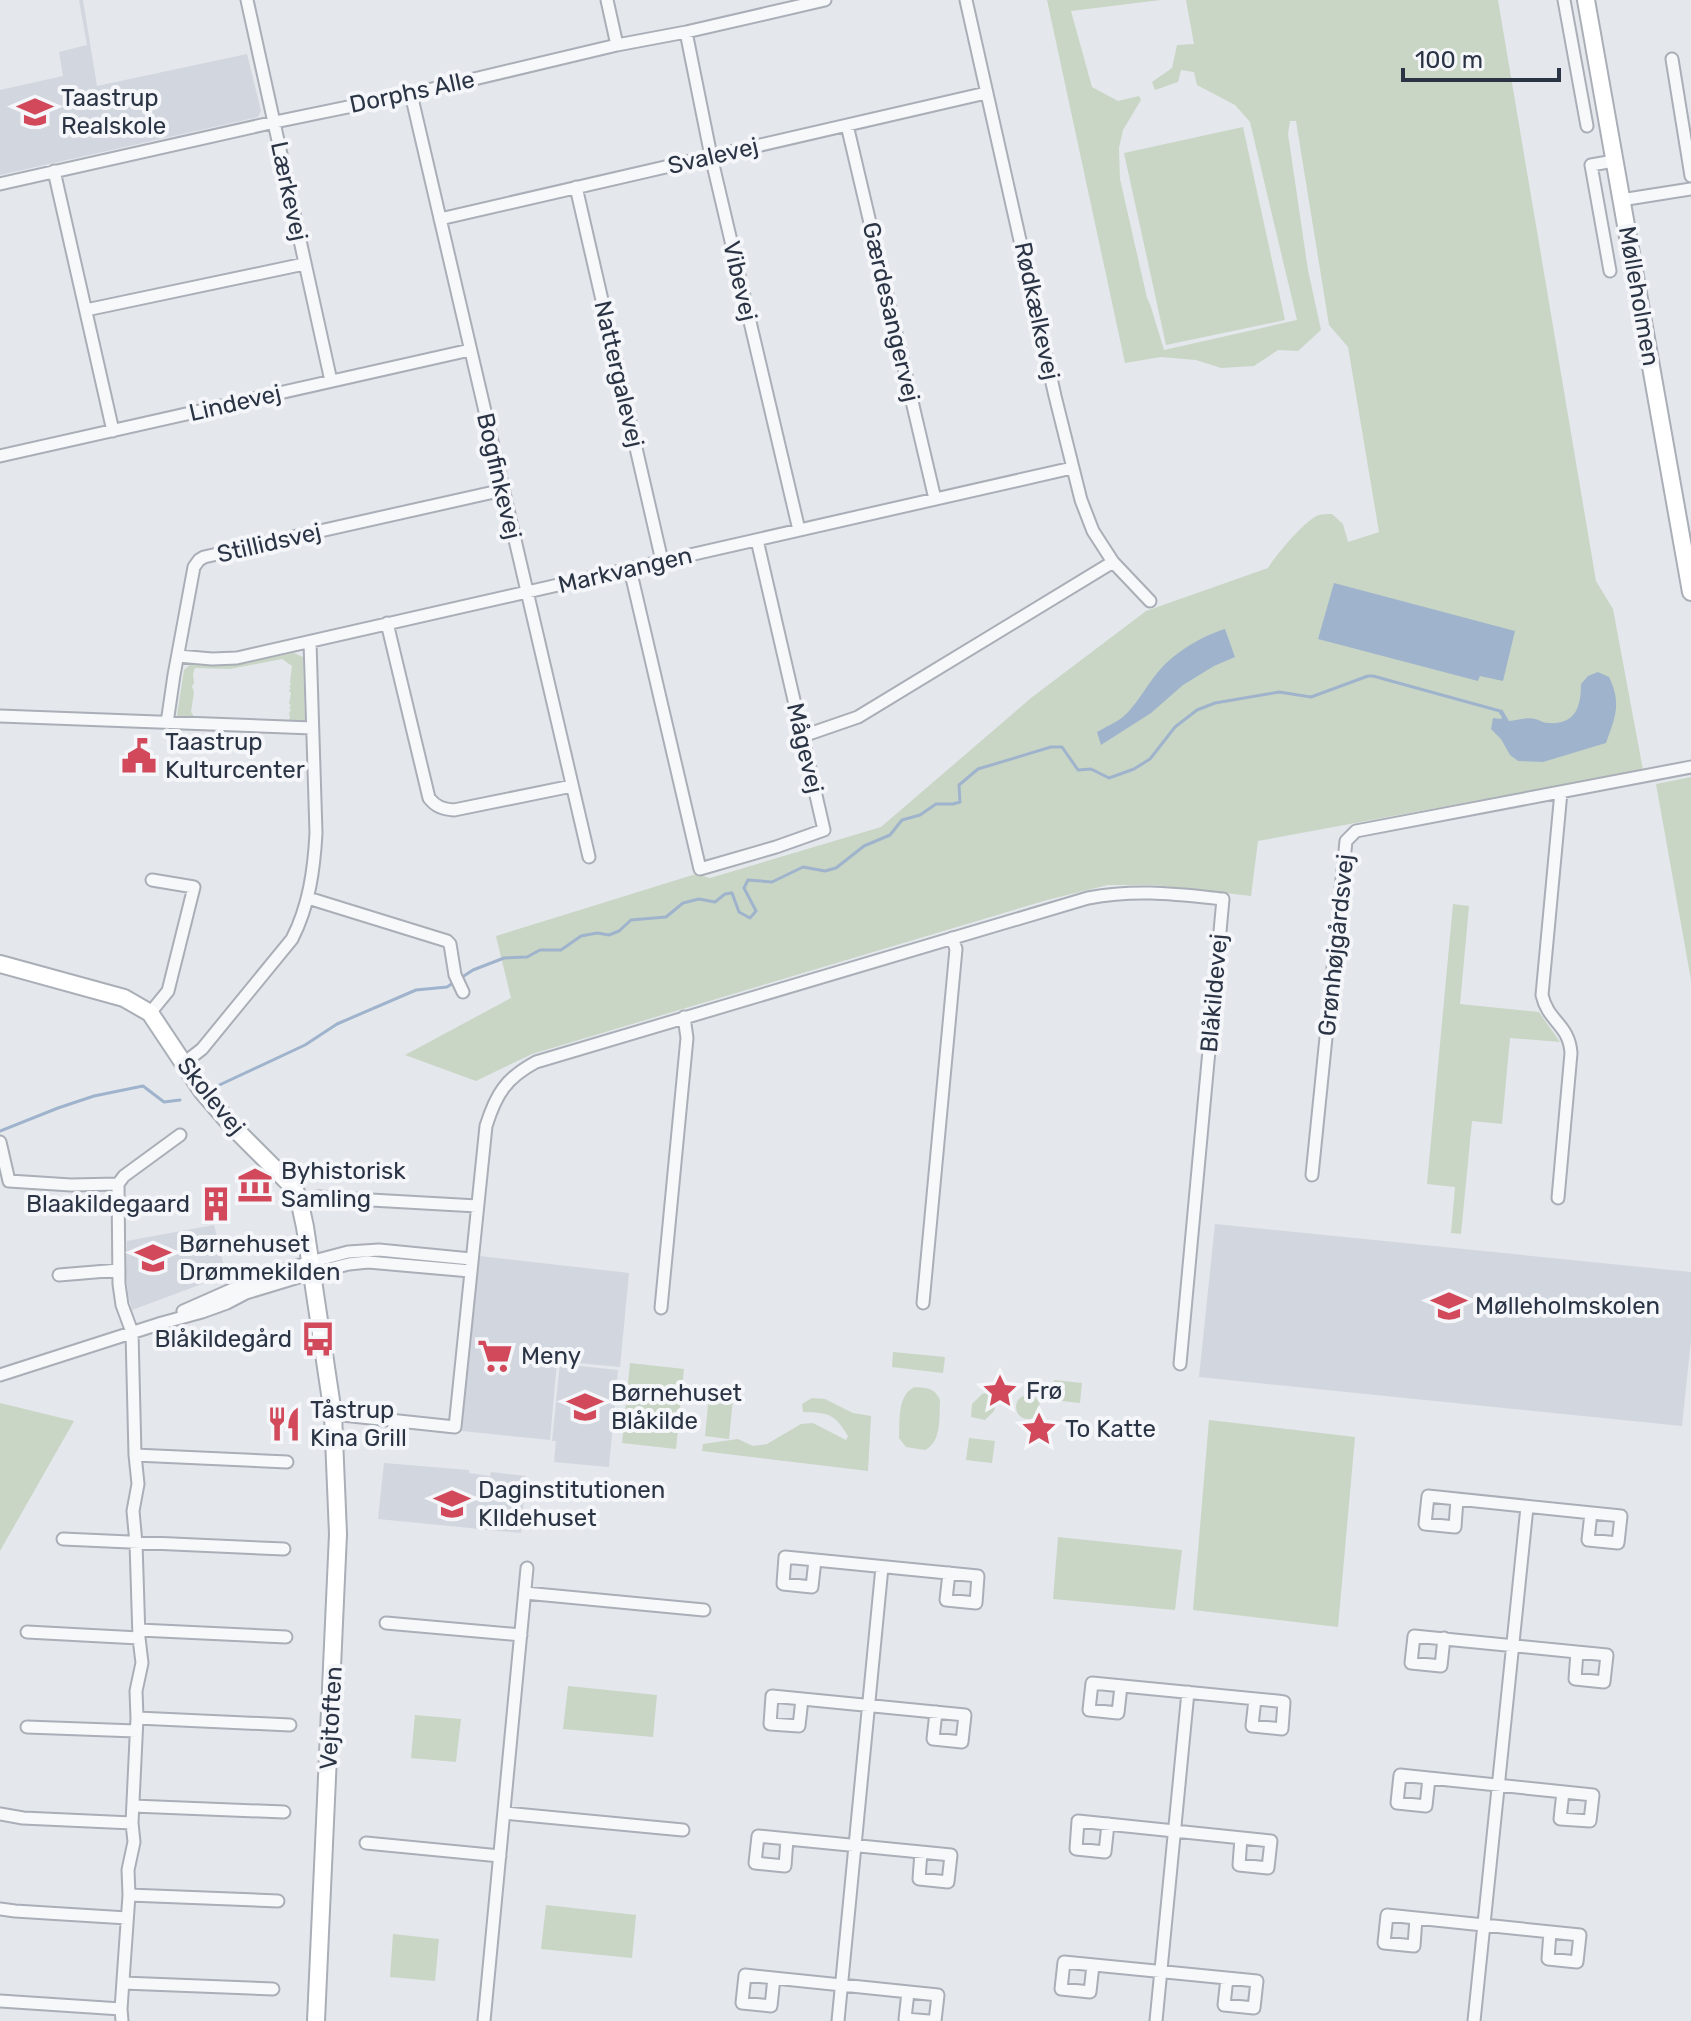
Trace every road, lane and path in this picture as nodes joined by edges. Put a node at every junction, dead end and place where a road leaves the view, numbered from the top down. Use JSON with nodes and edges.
{"nodes":[{"id":1,"x":247,"y":0,"type":"edge"},
{"id":2,"x":607,"y":0,"type":"edge"},
{"id":3,"x":825,"y":0,"type":"edge"},
{"id":4,"x":966,"y":0,"type":"edge"},
{"id":5,"x":1564,"y":0,"type":"edge"},
{"id":6,"x":1586,"y":0,"type":"edge"},
{"id":7,"x":1590,"y":21,"type":"junction"},
{"id":8,"x":1569,"y":26,"type":"junction"},
{"id":9,"x":686,"y":32,"type":"junction"},
{"id":10,"x":617,"y":45,"type":"junction"},
{"id":11,"x":1672,"y":59,"type":"dead end"},
{"id":12,"x":986,"y":93,"type":"junction"},
{"id":13,"x":411,"y":94,"type":"junction"},
{"id":14,"x":275,"y":122,"type":"junction"},
{"id":15,"x":847,"y":125,"type":"junction"},
{"id":16,"x":1587,"y":126,"type":"dead end"},
{"id":17,"x":711,"y":156,"type":"junction"},
{"id":18,"x":1614,"y":161,"type":"junction"},
{"id":19,"x":54,"y":171,"type":"junction"},
{"id":20,"x":1691,"y":176,"type":"edge"},
{"id":21,"x":0,"y":184,"type":"edge"},
{"id":22,"x":576,"y":187,"type":"junction"},
{"id":23,"x":1691,"y":189,"type":"edge"},
{"id":24,"x":1596,"y":196,"type":"junction"},
{"id":25,"x":1621,"y":196,"type":"junction"},
{"id":26,"x":440,"y":219,"type":"junction"},
{"id":27,"x":304,"y":264,"type":"junction"},
{"id":28,"x":1610,"y":271,"type":"dead end"},
{"id":29,"x":86,"y":310,"type":"junction"},
{"id":30,"x":470,"y":350,"type":"junction"},
{"id":31,"x":331,"y":381,"type":"junction"},
{"id":32,"x":113,"y":431,"type":"junction"},
{"id":33,"x":0,"y":456,"type":"edge"},
{"id":34,"x":1072,"y":468,"type":"junction"},
{"id":35,"x":503,"y":490,"type":"junction"},
{"id":36,"x":935,"y":499,"type":"junction"},
{"id":37,"x":799,"y":530,"type":"junction"},
{"id":38,"x":757,"y":540,"type":"junction"},
{"id":39,"x":662,"y":561,"type":"junction"},
{"id":40,"x":1113,"y":562,"type":"junction"},
{"id":41,"x":630,"y":569,"type":"junction"},
{"id":42,"x":526,"y":592,"type":"junction"},
{"id":43,"x":1691,"y":592,"type":"edge"},
{"id":44,"x":1150,"y":601,"type":"dead end"},
{"id":45,"x":387,"y":623,"type":"junction"},
{"id":46,"x":310,"y":642,"type":"junction"},
{"id":47,"x":178,"y":656,"type":"junction"},
{"id":48,"x":0,"y":716,"type":"edge"},
{"id":49,"x":167,"y":723,"type":"junction"},
{"id":50,"x":312,"y":728,"type":"junction"},
{"id":51,"x":803,"y":736,"type":"junction"},
{"id":52,"x":1691,"y":767,"type":"edge"},
{"id":53,"x":572,"y":786,"type":"junction"},
{"id":54,"x":1561,"y":792,"type":"junction"},
{"id":55,"x":589,"y":857,"type":"dead end"},
{"id":56,"x":152,"y":880,"type":"dead end"},
{"id":57,"x":308,"y":898,"type":"junction"},
{"id":58,"x":952,"y":938,"type":"junction"},
{"id":59,"x":0,"y":964,"type":"edge"},
{"id":60,"x":459,"y":985,"type":"dead end"},
{"id":61,"x":150,"y":1013,"type":"junction"},
{"id":62,"x":684,"y":1017,"type":"junction"},
{"id":63,"x":184,"y":1063,"type":"junction"},
{"id":64,"x":180,"y":1135,"type":"dead end"},
{"id":65,"x":0,"y":1142,"type":"edge"},
{"id":66,"x":1312,"y":1175,"type":"dead end"},
{"id":67,"x":5,"y":1183,"type":"edge"},
{"id":68,"x":118,"y":1184,"type":"junction"},
{"id":69,"x":318,"y":1197,"type":"dead end"},
{"id":70,"x":1558,"y":1198,"type":"dead end"},
{"id":71,"x":477,"y":1206,"type":"junction"},
{"id":72,"x":471,"y":1265,"type":"junction"},
{"id":73,"x":311,"y":1267,"type":"junction"},
{"id":74,"x":119,"y":1270,"type":"junction"},
{"id":75,"x":59,"y":1275,"type":"dead end"},
{"id":76,"x":923,"y":1303,"type":"dead end"},
{"id":77,"x":661,"y":1308,"type":"dead end"},
{"id":78,"x":132,"y":1332,"type":"junction"},
{"id":79,"x":1180,"y":1364,"type":"dead end"},
{"id":80,"x":0,"y":1375,"type":"edge"},
{"id":81,"x":333,"y":1414,"type":"junction"},
{"id":82,"x":135,"y":1455,"type":"junction"},
{"id":83,"x":287,"y":1462,"type":"dead end"},
{"id":84,"x":1457,"y":1499,"type":"dead end"},
{"id":85,"x":1527,"y":1507,"type":"junction"},
{"id":86,"x":1591,"y":1513,"type":"dead end"},
{"id":87,"x":63,"y":1539,"type":"dead end"},
{"id":88,"x":136,"y":1543,"type":"junction"},
{"id":89,"x":284,"y":1549,"type":"dead end"},
{"id":90,"x":815,"y":1560,"type":"dead end"},
{"id":91,"x":882,"y":1567,"type":"junction"},
{"id":92,"x":527,"y":1568,"type":"dead end"},
{"id":93,"x":949,"y":1573,"type":"dead end"},
{"id":94,"x":525,"y":1593,"type":"junction"},
{"id":95,"x":704,"y":1610,"type":"dead end"},
{"id":96,"x":386,"y":1623,"type":"dead end"},
{"id":97,"x":27,"y":1632,"type":"dead end"},
{"id":98,"x":139,"y":1634,"type":"junction"},
{"id":99,"x":521,"y":1635,"type":"junction"},
{"id":100,"x":286,"y":1637,"type":"dead end"},
{"id":101,"x":1444,"y":1638,"type":"dead end"},
{"id":102,"x":1513,"y":1645,"type":"junction"},
{"id":103,"x":1577,"y":1652,"type":"dead end"},
{"id":104,"x":1121,"y":1686,"type":"dead end"},
{"id":105,"x":1188,"y":1692,"type":"junction"},
{"id":106,"x":802,"y":1699,"type":"dead end"},
{"id":107,"x":1255,"y":1699,"type":"dead end"},
{"id":108,"x":868,"y":1706,"type":"junction"},
{"id":109,"x":936,"y":1712,"type":"dead end"},
{"id":110,"x":137,"y":1718,"type":"junction"},
{"id":111,"x":290,"y":1725,"type":"dead end"},
{"id":112,"x":27,"y":1727,"type":"dead end"},
{"id":113,"x":136,"y":1731,"type":"junction"},
{"id":114,"x":1429,"y":1778,"type":"dead end"},
{"id":115,"x":1498,"y":1785,"type":"junction"},
{"id":116,"x":1563,"y":1792,"type":"dead end"},
{"id":117,"x":133,"y":1806,"type":"junction"},
{"id":118,"x":284,"y":1812,"type":"dead end"},
{"id":119,"x":504,"y":1813,"type":"junction"},
{"id":120,"x":0,"y":1814,"type":"edge"},
{"id":121,"x":132,"y":1823,"type":"junction"},
{"id":122,"x":1108,"y":1824,"type":"dead end"},
{"id":123,"x":683,"y":1830,"type":"dead end"},
{"id":124,"x":1174,"y":1831,"type":"junction"},
{"id":125,"x":1241,"y":1838,"type":"dead end"},
{"id":126,"x":787,"y":1839,"type":"dead end"},
{"id":127,"x":366,"y":1843,"type":"dead end"},
{"id":128,"x":855,"y":1846,"type":"junction"},
{"id":129,"x":921,"y":1852,"type":"dead end"},
{"id":130,"x":500,"y":1856,"type":"junction"},
{"id":131,"x":129,"y":1895,"type":"junction"},
{"id":132,"x":278,"y":1901,"type":"dead end"},
{"id":133,"x":0,"y":1909,"type":"edge"},
{"id":134,"x":127,"y":1918,"type":"junction"},
{"id":135,"x":1416,"y":1918,"type":"dead end"},
{"id":136,"x":1483,"y":1925,"type":"junction"},
{"id":137,"x":1550,"y":1932,"type":"dead end"},
{"id":138,"x":1093,"y":1965,"type":"dead end"},
{"id":139,"x":1161,"y":1971,"type":"junction"},
{"id":140,"x":774,"y":1978,"type":"dead end"},
{"id":141,"x":1227,"y":1978,"type":"dead end"},
{"id":142,"x":123,"y":1983,"type":"junction"},
{"id":143,"x":841,"y":1985,"type":"junction"},
{"id":144,"x":273,"y":1989,"type":"dead end"},
{"id":145,"x":908,"y":1992,"type":"junction"},
{"id":146,"x":0,"y":2001,"type":"edge"},
{"id":147,"x":121,"y":2015,"type":"edge"},
{"id":148,"x":316,"y":2021,"type":"edge"},
{"id":149,"x":484,"y":2021,"type":"edge"},
{"id":150,"x":838,"y":2021,"type":"edge"},
{"id":151,"x":932,"y":2021,"type":"edge"},
{"id":152,"x":1156,"y":2021,"type":"edge"},
{"id":153,"x":1474,"y":2021,"type":"edge"}],
"edges":[{"from":1,"to":14,"type":"street","name":"Lærkevej"},
{"from":2,"to":10,"type":"street"},
{"from":3,"to":9,"type":"street","name":"Dorphs Alle"},
{"from":4,"to":12,"type":"street","name":"Rødkælkevej"},
{"from":5,"to":8,"type":"street"},
{"from":6,"to":7,"type":"street","name":"Mølleholmen"},
{"from":7,"to":8,"type":"street"},
{"from":7,"to":18,"type":"street","name":"Mølleholmen"},
{"from":8,"to":16,"type":"street"},
{"from":9,"to":10,"type":"street","name":"Dorphs Alle"},
{"from":9,"to":17,"type":"street","name":"Vibevej"},
{"from":10,"to":13,"type":"street","name":"Dorphs Alle"},
{"from":11,"to":20,"type":"street"},
{"from":12,"to":15,"type":"street","name":"Svalevej"},
{"from":12,"to":34,"type":"street","name":"Rødkælkevej"},
{"from":13,"to":14,"type":"street","name":"Dorphs Alle"},
{"from":13,"to":26,"type":"street","name":"Bogfinkevej"},
{"from":14,"to":19,"type":"street","name":"Dorphs Alle"},
{"from":14,"to":27,"type":"street","name":"Lærkevej"},
{"from":15,"to":17,"type":"street","name":"Svalevej"},
{"from":15,"to":36,"type":"street","name":"Gærdesangervej"},
{"from":17,"to":22,"type":"street","name":"Svalevej"},
{"from":17,"to":37,"type":"street","name":"Vibevej"},
{"from":18,"to":24,"type":"street"},
{"from":18,"to":25,"type":"street","name":"Mølleholmen"},
{"from":19,"to":21,"type":"street","name":"Dorphs Alle"},
{"from":19,"to":29,"type":"street"},
{"from":22,"to":26,"type":"street","name":"Svalevej"},
{"from":22,"to":39,"type":"street","name":"Nattergalevej"},
{"from":23,"to":25,"type":"street"},
{"from":24,"to":25,"type":"street"},
{"from":24,"to":28,"type":"street"},
{"from":25,"to":43,"type":"street","name":"Mølleholmen"},
{"from":26,"to":30,"type":"street","name":"Bogfinkevej"},
{"from":27,"to":29,"type":"street"},
{"from":27,"to":31,"type":"street","name":"Lærkevej"},
{"from":29,"to":32,"type":"street"},
{"from":30,"to":31,"type":"street","name":"Lindevej"},
{"from":30,"to":35,"type":"street","name":"Bogfinkevej"},
{"from":31,"to":32,"type":"street","name":"Lindevej"},
{"from":32,"to":33,"type":"street","name":"Lindevej"},
{"from":34,"to":36,"type":"street","name":"Markvangen"},
{"from":34,"to":40,"type":"street","name":"Rødkælkevej"},
{"from":35,"to":42,"type":"street","name":"Bogfinkevej"},
{"from":35,"to":47,"type":"street","name":"Stillidsvej"},
{"from":36,"to":37,"type":"street","name":"Markvangen"},
{"from":37,"to":38,"type":"street","name":"Markvangen"},
{"from":38,"to":39,"type":"street","name":"Markvangen"},
{"from":38,"to":51,"type":"street","name":"Mågevej"},
{"from":39,"to":41,"type":"street","name":"Markvangen"},
{"from":40,"to":44,"type":"street","name":"Rødkælkevej"},
{"from":40,"to":51,"type":"street"},
{"from":41,"to":42,"type":"street","name":"Markvangen"},
{"from":41,"to":51,"type":"street","name":"Mågevej"},
{"from":42,"to":45,"type":"street","name":"Markvangen"},
{"from":42,"to":53,"type":"street","name":"Bogfinkevej"},
{"from":45,"to":46,"type":"street","name":"Markvangen"},
{"from":45,"to":53,"type":"street"},
{"from":46,"to":47,"type":"street","name":"Markvangen"},
{"from":46,"to":50,"type":"street"},
{"from":47,"to":49,"type":"street","name":"Stillidsvej"},
{"from":48,"to":49,"type":"street"},
{"from":49,"to":50,"type":"street"},
{"from":50,"to":57,"type":"street"},
{"from":52,"to":54,"type":"street","name":"Grønhøjgårdsvej"},
{"from":53,"to":55,"type":"street","name":"Bogfinkevej"},
{"from":54,"to":66,"type":"street","name":"Grønhøjgårdsvej"},
{"from":54,"to":70,"type":"street"},
{"from":56,"to":61,"type":"street"},
{"from":57,"to":60,"type":"street"},
{"from":57,"to":63,"type":"street"},
{"from":58,"to":62,"type":"street","name":"Blåkildevej"},
{"from":58,"to":76,"type":"street"},
{"from":58,"to":79,"type":"street","name":"Blåkildevej"},
{"from":59,"to":61,"type":"street","name":"Skolevej"},
{"from":61,"to":63,"type":"street","name":"Skolevej"},
{"from":62,"to":71,"type":"street","name":"Blåkildevej"},
{"from":62,"to":77,"type":"street"},
{"from":63,"to":73,"type":"street","name":"Skolevej"},
{"from":64,"to":68,"type":"street"},
{"from":65,"to":67,"type":"street"},
{"from":67,"to":68,"type":"street"},
{"from":68,"to":74,"type":"street"},
{"from":69,"to":71,"type":"street"},
{"from":71,"to":72,"type":"street","name":"Blåkildevej"},
{"from":72,"to":73,"type":"street"},
{"from":72,"to":81,"type":"street","name":"Blåkildevej"},
{"from":73,"to":78,"type":"street"},
{"from":73,"to":81,"type":"street","name":"Vejtoften"},
{"from":74,"to":75,"type":"street"},
{"from":74,"to":78,"type":"street"},
{"from":78,"to":80,"type":"street"},
{"from":78,"to":82,"type":"street"},
{"from":81,"to":148,"type":"street","name":"Vejtoften"},
{"from":82,"to":83,"type":"street"},
{"from":82,"to":88,"type":"street"},
{"from":84,"to":85,"type":"street"},
{"from":85,"to":86,"type":"street"},
{"from":85,"to":102,"type":"street"},
{"from":87,"to":88,"type":"street"},
{"from":88,"to":89,"type":"street"},
{"from":88,"to":98,"type":"street"},
{"from":90,"to":91,"type":"street"},
{"from":91,"to":93,"type":"street"},
{"from":91,"to":108,"type":"street"},
{"from":92,"to":94,"type":"street"},
{"from":94,"to":95,"type":"street"},
{"from":94,"to":99,"type":"street"},
{"from":96,"to":99,"type":"street"},
{"from":97,"to":98,"type":"street"},
{"from":98,"to":100,"type":"street"},
{"from":98,"to":110,"type":"street"},
{"from":99,"to":119,"type":"street"},
{"from":101,"to":102,"type":"street"},
{"from":102,"to":103,"type":"street"},
{"from":102,"to":115,"type":"street"},
{"from":104,"to":105,"type":"street"},
{"from":105,"to":107,"type":"street"},
{"from":105,"to":124,"type":"street"},
{"from":106,"to":108,"type":"street"},
{"from":108,"to":109,"type":"street"},
{"from":108,"to":128,"type":"street"},
{"from":110,"to":111,"type":"street"},
{"from":110,"to":113,"type":"street"},
{"from":112,"to":113,"type":"street"},
{"from":113,"to":117,"type":"street"},
{"from":114,"to":115,"type":"street"},
{"from":115,"to":116,"type":"street"},
{"from":115,"to":136,"type":"street"},
{"from":117,"to":118,"type":"street"},
{"from":117,"to":121,"type":"street"},
{"from":119,"to":123,"type":"street"},
{"from":119,"to":130,"type":"street"},
{"from":120,"to":121,"type":"street"},
{"from":121,"to":131,"type":"street"},
{"from":122,"to":124,"type":"street"},
{"from":124,"to":125,"type":"street"},
{"from":124,"to":139,"type":"street"},
{"from":126,"to":128,"type":"street"},
{"from":127,"to":130,"type":"street"},
{"from":128,"to":129,"type":"street"},
{"from":128,"to":143,"type":"street"},
{"from":130,"to":149,"type":"street"},
{"from":131,"to":132,"type":"street"},
{"from":131,"to":134,"type":"street"},
{"from":133,"to":134,"type":"street"},
{"from":134,"to":142,"type":"street"},
{"from":135,"to":136,"type":"street"},
{"from":136,"to":137,"type":"street"},
{"from":136,"to":153,"type":"street"},
{"from":138,"to":139,"type":"street"},
{"from":139,"to":141,"type":"street"},
{"from":139,"to":152,"type":"street"},
{"from":140,"to":143,"type":"street"},
{"from":142,"to":144,"type":"street"},
{"from":142,"to":147,"type":"street"},
{"from":143,"to":145,"type":"street"},
{"from":143,"to":150,"type":"street"},
{"from":145,"to":151,"type":"street"},
{"from":145,"to":151,"type":"street"},
{"from":146,"to":147,"type":"street"}]}
